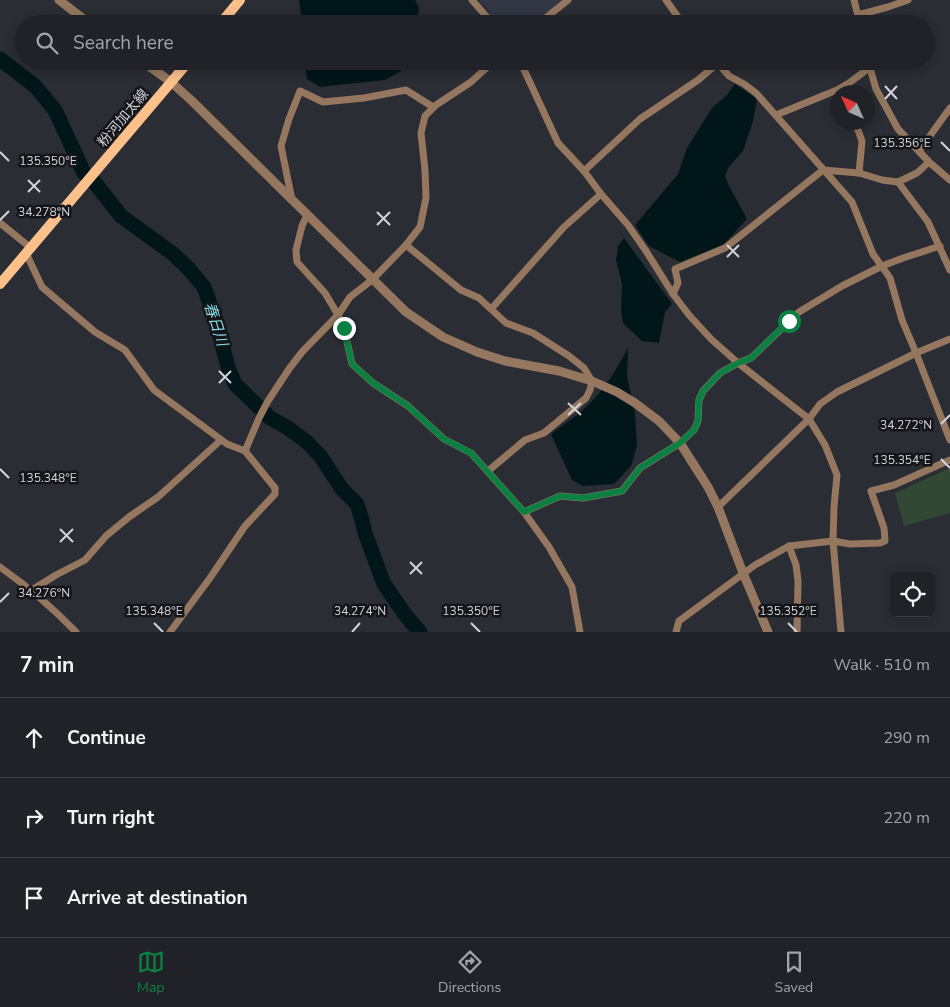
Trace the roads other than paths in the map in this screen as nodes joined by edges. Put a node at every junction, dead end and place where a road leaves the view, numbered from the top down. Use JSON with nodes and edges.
{"nodes":[{"id":1,"x":59,"y":0,"type":"edge"},
{"id":2,"x":240,"y":0,"type":"edge"},
{"id":3,"x":472,"y":0,"type":"edge"},
{"id":4,"x":568,"y":0,"type":"edge"},
{"id":5,"x":666,"y":0,"type":"edge"},
{"id":6,"x":854,"y":0,"type":"edge"},
{"id":7,"x":908,"y":0,"type":"edge"},
{"id":8,"x":858,"y":14,"type":"joint"},
{"id":9,"x":78,"y":15,"type":"edge"},
{"id":10,"x":228,"y":15,"type":"edge"},
{"id":11,"x":485,"y":15,"type":"edge"},
{"id":12,"x":549,"y":15,"type":"edge"},
{"id":13,"x":676,"y":15,"type":"edge"},
{"id":14,"x":154,"y":70,"type":"edge"},
{"id":15,"x":181,"y":70,"type":"edge"},
{"id":16,"x":484,"y":70,"type":"edge"},
{"id":17,"x":524,"y":70,"type":"edge"},
{"id":18,"x":709,"y":70,"type":"edge"},
{"id":19,"x":724,"y":70,"type":"edge"},
{"id":20,"x":863,"y":70,"type":"edge"},
{"id":21,"x":870,"y":70,"type":"edge"},
{"id":22,"x":171,"y":82,"type":"junction"},
{"id":23,"x":846,"y":85,"type":"edge"},
{"id":24,"x":830,"y":94,"type":"edge"},
{"id":25,"x":432,"y":107,"type":"junction"},
{"id":26,"x":950,"y":108,"type":"edge"},
{"id":27,"x":776,"y":115,"type":"junction"},
{"id":28,"x":858,"y":130,"type":"edge"},
{"id":29,"x":919,"y":152,"type":"junction"},
{"id":30,"x":929,"y":162,"type":"junction"},
{"id":31,"x":823,"y":170,"type":"junction"},
{"id":32,"x":584,"y":171,"type":"junction"},
{"id":33,"x":859,"y":172,"type":"junction"},
{"id":34,"x":950,"y":180,"type":"edge"},
{"id":35,"x":898,"y":182,"type":"junction"},
{"id":36,"x":601,"y":194,"type":"junction"},
{"id":37,"x":291,"y":198,"type":"junction"},
{"id":38,"x":307,"y":215,"type":"junction"},
{"id":39,"x":0,"y":223,"type":"edge"},
{"id":40,"x":406,"y":245,"type":"junction"},
{"id":41,"x":940,"y":246,"type":"junction"},
{"id":42,"x":28,"y":251,"type":"junction"},
{"id":43,"x":882,"y":266,"type":"junction"},
{"id":44,"x":950,"y":270,"type":"edge"},
{"id":45,"x":372,"y":280,"type":"junction"},
{"id":46,"x":0,"y":284,"type":"edge"},
{"id":47,"x":673,"y":294,"type":"junction"},
{"id":48,"x":492,"y":308,"type":"junction"},
{"id":49,"x":338,"y":315,"type":"junction"},
{"id":50,"x":950,"y":340,"type":"edge"},
{"id":51,"x":916,"y":353,"type":"junction"},
{"id":52,"x":738,"y":363,"type":"junction"},
{"id":53,"x":592,"y":381,"type":"junction"},
{"id":54,"x":809,"y":420,"type":"junction"},
{"id":55,"x":221,"y":440,"type":"junction"},
{"id":56,"x":950,"y":440,"type":"edge"},
{"id":57,"x":680,"y":443,"type":"junction"},
{"id":58,"x":245,"y":451,"type":"junction"},
{"id":59,"x":950,"y":460,"type":"edge"},
{"id":60,"x":488,"y":471,"type":"junction"},
{"id":61,"x":718,"y":507,"type":"junction"},
{"id":62,"x":524,"y":512,"type":"junction"},
{"id":63,"x":833,"y":541,"type":"junction"},
{"id":64,"x":789,"y":546,"type":"junction"},
{"id":65,"x":0,"y":567,"type":"edge"},
{"id":66,"x":743,"y":573,"type":"junction"},
{"id":67,"x":30,"y":591,"type":"junction"},
{"id":68,"x":76,"y":632,"type":"edge"},
{"id":69,"x":170,"y":632,"type":"edge"},
{"id":70,"x":580,"y":632,"type":"edge"},
{"id":71,"x":676,"y":632,"type":"edge"},
{"id":72,"x":768,"y":632,"type":"edge"},
{"id":73,"x":797,"y":632,"type":"edge"},
{"id":74,"x":841,"y":632,"type":"edge"}],
"edges":[{"from":1,"to":9,"type":"street"},
{"from":2,"to":10,"type":"main road"},
{"from":3,"to":11,"type":"street"},
{"from":4,"to":12,"type":"street"},
{"from":5,"to":13,"type":"street"},
{"from":6,"to":8,"type":"street"},
{"from":7,"to":8,"type":"street"},
{"from":14,"to":22,"type":"street"},
{"from":15,"to":22,"type":"main road","name":"粉河加太線"},
{"from":16,"to":25,"type":"street"},
{"from":17,"to":32,"type":"street"},
{"from":18,"to":32,"type":"street"},
{"from":19,"to":27,"type":"street"},
{"from":20,"to":23,"type":"street"},
{"from":21,"to":29,"type":"street"},
{"from":22,"to":37,"type":"street"},
{"from":22,"to":42,"type":"main road","name":"粉河加太線"},
{"from":24,"to":27,"type":"street"},
{"from":25,"to":37,"type":"street"},
{"from":25,"to":40,"type":"street"},
{"from":26,"to":29,"type":"street"},
{"from":27,"to":31,"type":"street"},
{"from":28,"to":33,"type":"street"},
{"from":29,"to":30,"type":"street"},
{"from":30,"to":34,"type":"street"},
{"from":30,"to":35,"type":"street"},
{"from":31,"to":33,"type":"street"},
{"from":31,"to":43,"type":"street"},
{"from":31,"to":47,"type":"street"},
{"from":32,"to":36,"type":"street"},
{"from":33,"to":35,"type":"street"},
{"from":35,"to":41,"type":"street"},
{"from":36,"to":47,"type":"street"},
{"from":36,"to":48,"type":"street"},
{"from":37,"to":38,"type":"street"},
{"from":38,"to":45,"type":"street"},
{"from":38,"to":49,"type":"street"},
{"from":39,"to":42,"type":"street"},
{"from":40,"to":45,"type":"street"},
{"from":40,"to":48,"type":"street"},
{"from":41,"to":43,"type":"street"},
{"from":41,"to":44,"type":"street"},
{"from":42,"to":46,"type":"main road","name":"粉河加太線"},
{"from":42,"to":55,"type":"street"},
{"from":43,"to":51,"type":"street"},
{"from":43,"to":52,"type":"street"},
{"from":45,"to":49,"type":"street"},
{"from":45,"to":53,"type":"street"},
{"from":47,"to":52,"type":"street"},
{"from":48,"to":53,"type":"street"},
{"from":49,"to":58,"type":"street"},
{"from":49,"to":60,"type":"street"},
{"from":50,"to":51,"type":"street"},
{"from":51,"to":54,"type":"street"},
{"from":51,"to":56,"type":"street"},
{"from":52,"to":54,"type":"street"},
{"from":52,"to":57,"type":"street"},
{"from":53,"to":57,"type":"street"},
{"from":53,"to":60,"type":"street"},
{"from":54,"to":61,"type":"street"},
{"from":54,"to":63,"type":"street"},
{"from":55,"to":58,"type":"street"},
{"from":55,"to":67,"type":"street"},
{"from":57,"to":61,"type":"street"},
{"from":57,"to":62,"type":"street"},
{"from":58,"to":69,"type":"street"},
{"from":59,"to":63,"type":"street"},
{"from":60,"to":62,"type":"street"},
{"from":61,"to":66,"type":"street"},
{"from":62,"to":70,"type":"street"},
{"from":63,"to":64,"type":"street"},
{"from":63,"to":74,"type":"street"},
{"from":64,"to":66,"type":"street"},
{"from":64,"to":73,"type":"street"},
{"from":65,"to":67,"type":"street"},
{"from":66,"to":71,"type":"street"},
{"from":66,"to":72,"type":"street"},
{"from":67,"to":68,"type":"street"}]}
